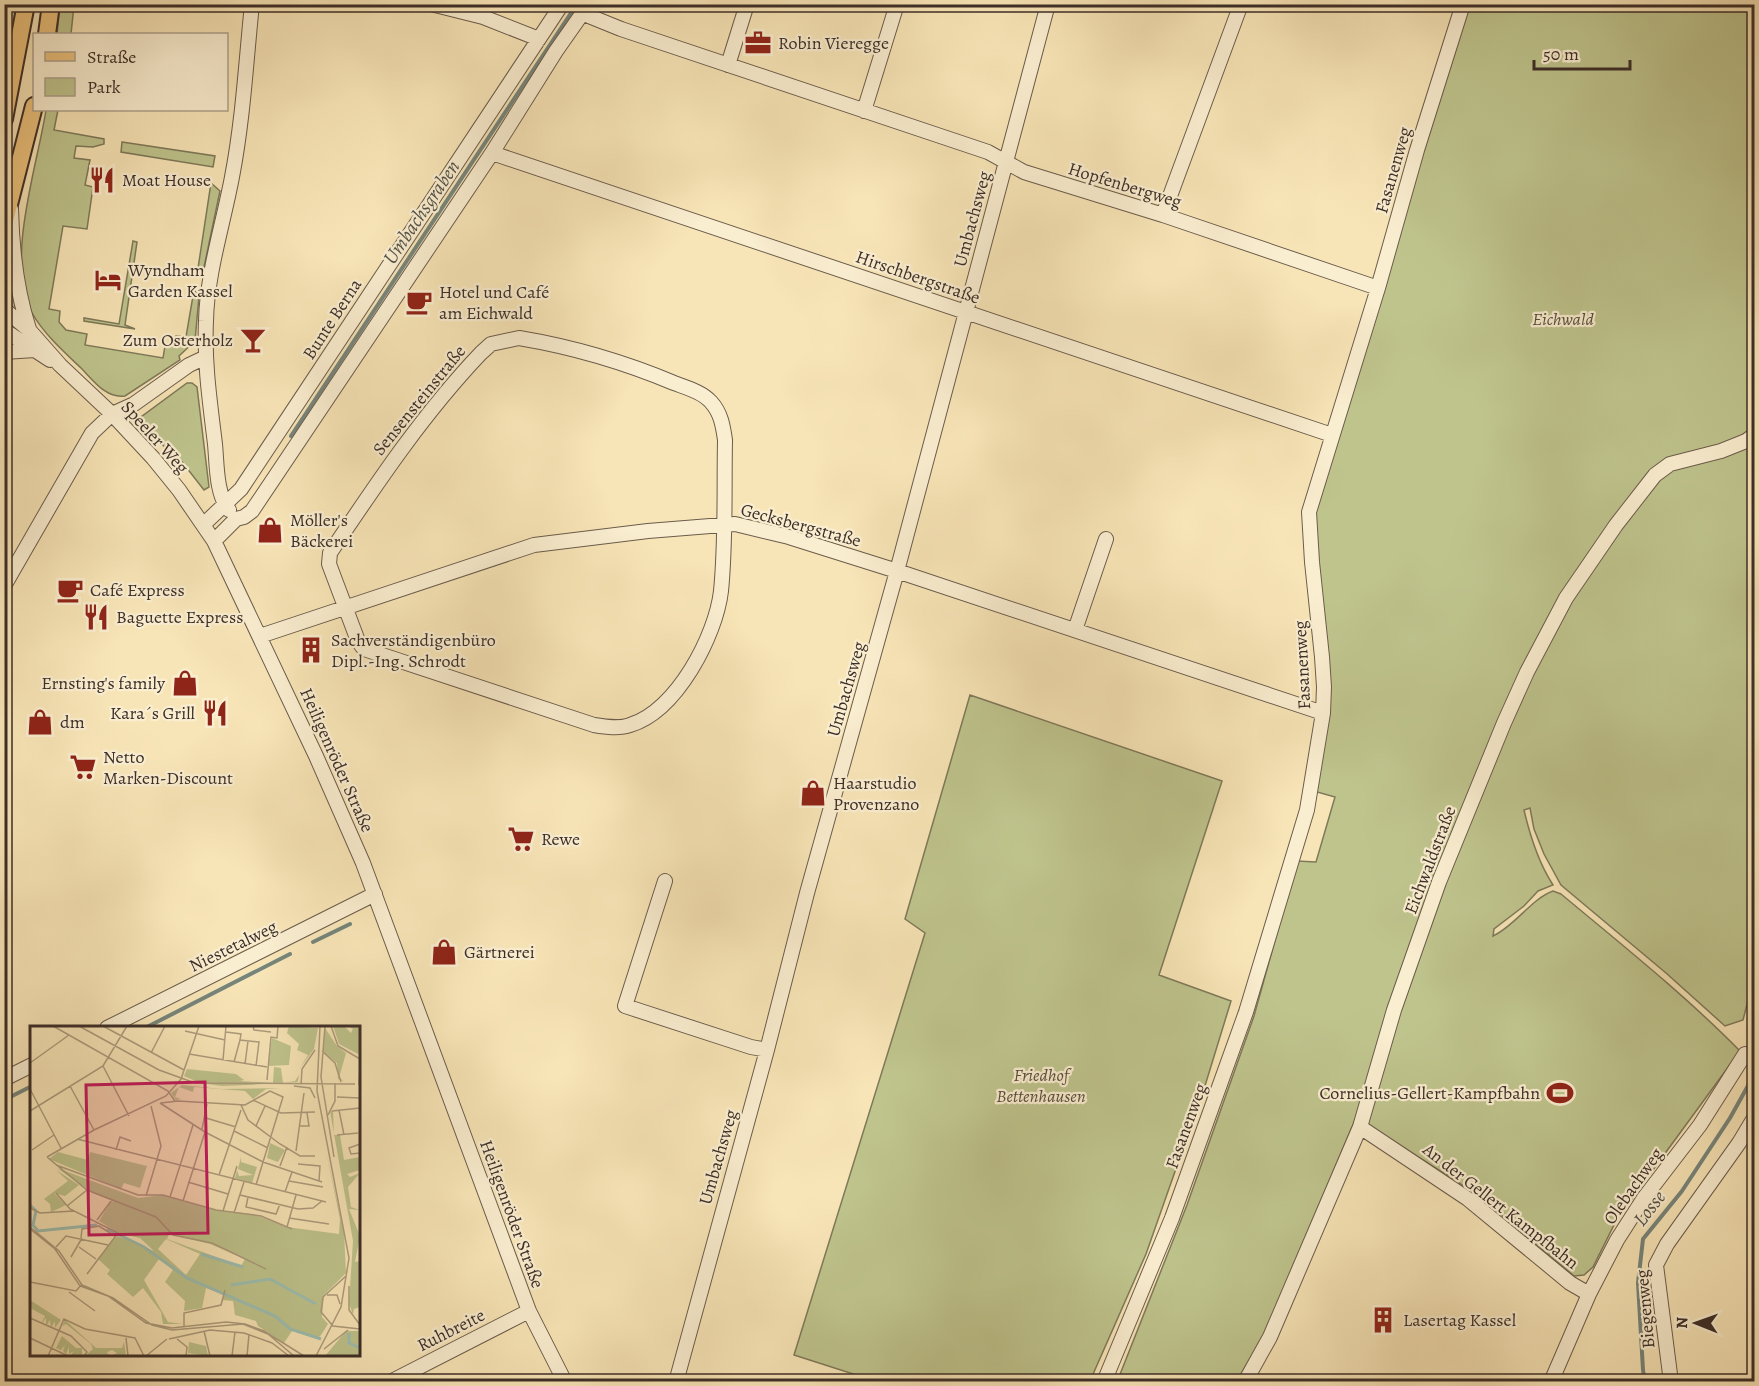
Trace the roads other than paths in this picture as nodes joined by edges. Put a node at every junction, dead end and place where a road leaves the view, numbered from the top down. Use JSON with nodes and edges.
{"nodes":[{"id":1,"x":26,"y":4,"type":"edge"},
{"id":2,"x":51,"y":4,"type":"edge"},
{"id":3,"x":252,"y":4,"type":"edge"},
{"id":4,"x":430,"y":4,"type":"edge"},
{"id":5,"x":562,"y":4,"type":"edge"},
{"id":6,"x":747,"y":4,"type":"edge"},
{"id":7,"x":897,"y":4,"type":"edge"},
{"id":8,"x":1048,"y":4,"type":"edge"},
{"id":9,"x":1241,"y":4,"type":"edge"},
{"id":10,"x":1463,"y":4,"type":"edge"},
{"id":11,"x":587,"y":9,"type":"edge"},
{"id":12,"x":46,"y":33,"type":"edge"},
{"id":13,"x":539,"y":39,"type":"junction"},
{"id":14,"x":728,"y":65,"type":"junction"},
{"id":15,"x":33,"y":110,"type":"edge"},
{"id":16,"x":864,"y":111,"type":"junction"},
{"id":17,"x":4,"y":119,"type":"edge"},
{"id":18,"x":492,"y":153,"type":"junction"},
{"id":19,"x":1006,"y":162,"type":"junction"},
{"id":20,"x":11,"y":202,"type":"junction"},
{"id":21,"x":1163,"y":215,"type":"junction"},
{"id":22,"x":4,"y":224,"type":"edge"},
{"id":23,"x":1378,"y":288,"type":"junction"},
{"id":24,"x":4,"y":309,"type":"edge"},
{"id":25,"x":966,"y":312,"type":"junction"},
{"id":26,"x":4,"y":330,"type":"edge"},
{"id":27,"x":30,"y":331,"type":"junction"},
{"id":28,"x":34,"y":350,"type":"junction"},
{"id":29,"x":4,"y":352,"type":"edge"},
{"id":30,"x":206,"y":357,"type":"junction"},
{"id":31,"x":60,"y":366,"type":"junction"},
{"id":32,"x":111,"y":414,"type":"junction"},
{"id":33,"x":1332,"y":435,"type":"junction"},
{"id":34,"x":1755,"y":435,"type":"edge"},
{"id":35,"x":225,"y":505,"type":"junction"},
{"id":36,"x":236,"y":519,"type":"junction"},
{"id":37,"x":724,"y":524,"type":"junction"},
{"id":38,"x":203,"y":525,"type":"junction"},
{"id":39,"x":1106,"y":539,"type":"dead end"},
{"id":40,"x":214,"y":541,"type":"junction"},
{"id":41,"x":897,"y":571,"type":"junction"},
{"id":42,"x":4,"y":586,"type":"edge"},
{"id":43,"x":345,"y":606,"type":"junction"},
{"id":44,"x":1075,"y":630,"type":"junction"},
{"id":45,"x":260,"y":636,"type":"junction"},
{"id":46,"x":1323,"y":713,"type":"junction"},
{"id":47,"x":665,"y":881,"type":"dead end"},
{"id":48,"x":375,"y":894,"type":"junction"},
{"id":49,"x":111,"y":1026,"type":"edge"},
{"id":50,"x":767,"y":1050,"type":"junction"},
{"id":51,"x":1750,"y":1058,"type":"edge"},
{"id":52,"x":30,"y":1066,"type":"edge"},
{"id":53,"x":4,"y":1079,"type":"edge"},
{"id":54,"x":1755,"y":1118,"type":"edge"},
{"id":55,"x":1360,"y":1127,"type":"junction"},
{"id":56,"x":1589,"y":1294,"type":"junction"},
{"id":57,"x":529,"y":1311,"type":"junction"},
{"id":58,"x":390,"y":1382,"type":"edge"},
{"id":59,"x":565,"y":1382,"type":"edge"},
{"id":60,"x":676,"y":1382,"type":"edge"},
{"id":61,"x":1104,"y":1382,"type":"edge"},
{"id":62,"x":1245,"y":1382,"type":"edge"},
{"id":63,"x":1551,"y":1382,"type":"edge"},
{"id":64,"x":1671,"y":1382,"type":"edge"}],
"edges":[{"from":1,"to":17,"type":"main road"},
{"from":2,"to":12,"type":"main road"},
{"from":3,"to":30,"type":"street"},
{"from":4,"to":13,"type":"street"},
{"from":5,"to":13,"type":"street","name":"Bunte Berna"},
{"from":6,"to":14,"type":"street"},
{"from":7,"to":16,"type":"street"},
{"from":8,"to":19,"type":"street","name":"Umbachsweg"},
{"from":9,"to":21,"type":"street"},
{"from":10,"to":23,"type":"street","name":"Fasanenweg"},
{"from":11,"to":14,"type":"street","name":"Hopfenbergweg"},
{"from":11,"to":18,"type":"street"},
{"from":13,"to":35,"type":"street","name":"Bunte Berna"},
{"from":14,"to":16,"type":"street","name":"Hopfenbergweg"},
{"from":15,"to":20,"type":"main road"},
{"from":16,"to":19,"type":"street","name":"Hopfenbergweg"},
{"from":18,"to":25,"type":"street","name":"Hirschbergstraße"},
{"from":18,"to":36,"type":"street"},
{"from":19,"to":21,"type":"street","name":"Hopfenbergweg"},
{"from":19,"to":25,"type":"street","name":"Umbachsweg"},
{"from":20,"to":22,"type":"main road"},
{"from":20,"to":27,"type":"street"},
{"from":21,"to":23,"type":"street","name":"Hopfenbergweg"},
{"from":23,"to":33,"type":"street","name":"Fasanenweg"},
{"from":24,"to":27,"type":"street","name":"Speeler Weg"},
{"from":25,"to":33,"type":"street","name":"Hirschbergstraße"},
{"from":25,"to":41,"type":"street","name":"Umbachsweg"},
{"from":26,"to":28,"type":"street","name":"Speeler Weg"},
{"from":27,"to":31,"type":"street","name":"Speeler Weg"},
{"from":28,"to":29,"type":"street"},
{"from":28,"to":31,"type":"street","name":"Speeler Weg"},
{"from":30,"to":32,"type":"street"},
{"from":30,"to":35,"type":"street"},
{"from":31,"to":32,"type":"street","name":"Speeler Weg"},
{"from":32,"to":38,"type":"street","name":"Speeler Weg"},
{"from":32,"to":42,"type":"street"},
{"from":33,"to":46,"type":"street","name":"Fasanenweg"},
{"from":34,"to":55,"type":"street","name":"Eichwaldstraße"},
{"from":35,"to":36,"type":"street"},
{"from":35,"to":38,"type":"street","name":"Bunte Berna"},
{"from":36,"to":40,"type":"street"},
{"from":37,"to":41,"type":"street","name":"Gecksbergstraße"},
{"from":37,"to":43,"type":"street","name":"Gecksbergstraße"},
{"from":37,"to":43,"type":"street","name":"Sensensteinstraße"},
{"from":37,"to":43,"type":"street","name":"Sensensteinstraße"},
{"from":38,"to":40,"type":"street","name":"Speeler Weg"},
{"from":39,"to":44,"type":"street"},
{"from":40,"to":45,"type":"street","name":"Heiligenröder Straße"},
{"from":41,"to":44,"type":"street","name":"Gecksbergstraße"},
{"from":41,"to":50,"type":"street","name":"Umbachsweg"},
{"from":43,"to":45,"type":"street","name":"Gecksbergstraße"},
{"from":44,"to":46,"type":"street","name":"Gecksbergstraße"},
{"from":45,"to":48,"type":"street","name":"Heiligenröder Straße"},
{"from":46,"to":61,"type":"street","name":"Fasanenweg"},
{"from":47,"to":50,"type":"street"},
{"from":48,"to":49,"type":"street","name":"Niestetalweg"},
{"from":48,"to":57,"type":"street","name":"Heiligenröder Straße"},
{"from":50,"to":60,"type":"street","name":"Umbachsweg"},
{"from":51,"to":56,"type":"street","name":"Olebachweg"},
{"from":52,"to":53,"type":"street"},
{"from":54,"to":64,"type":"street","name":"Biegenweg"},
{"from":55,"to":56,"type":"street","name":"An der Gellert Kampfbahn"},
{"from":55,"to":62,"type":"street","name":"Eichwaldstraße"},
{"from":56,"to":63,"type":"street","name":"Olebachweg"},
{"from":57,"to":58,"type":"street","name":"Ruhbreite"},
{"from":57,"to":59,"type":"street","name":"Heiligenröder Straße"}]}
